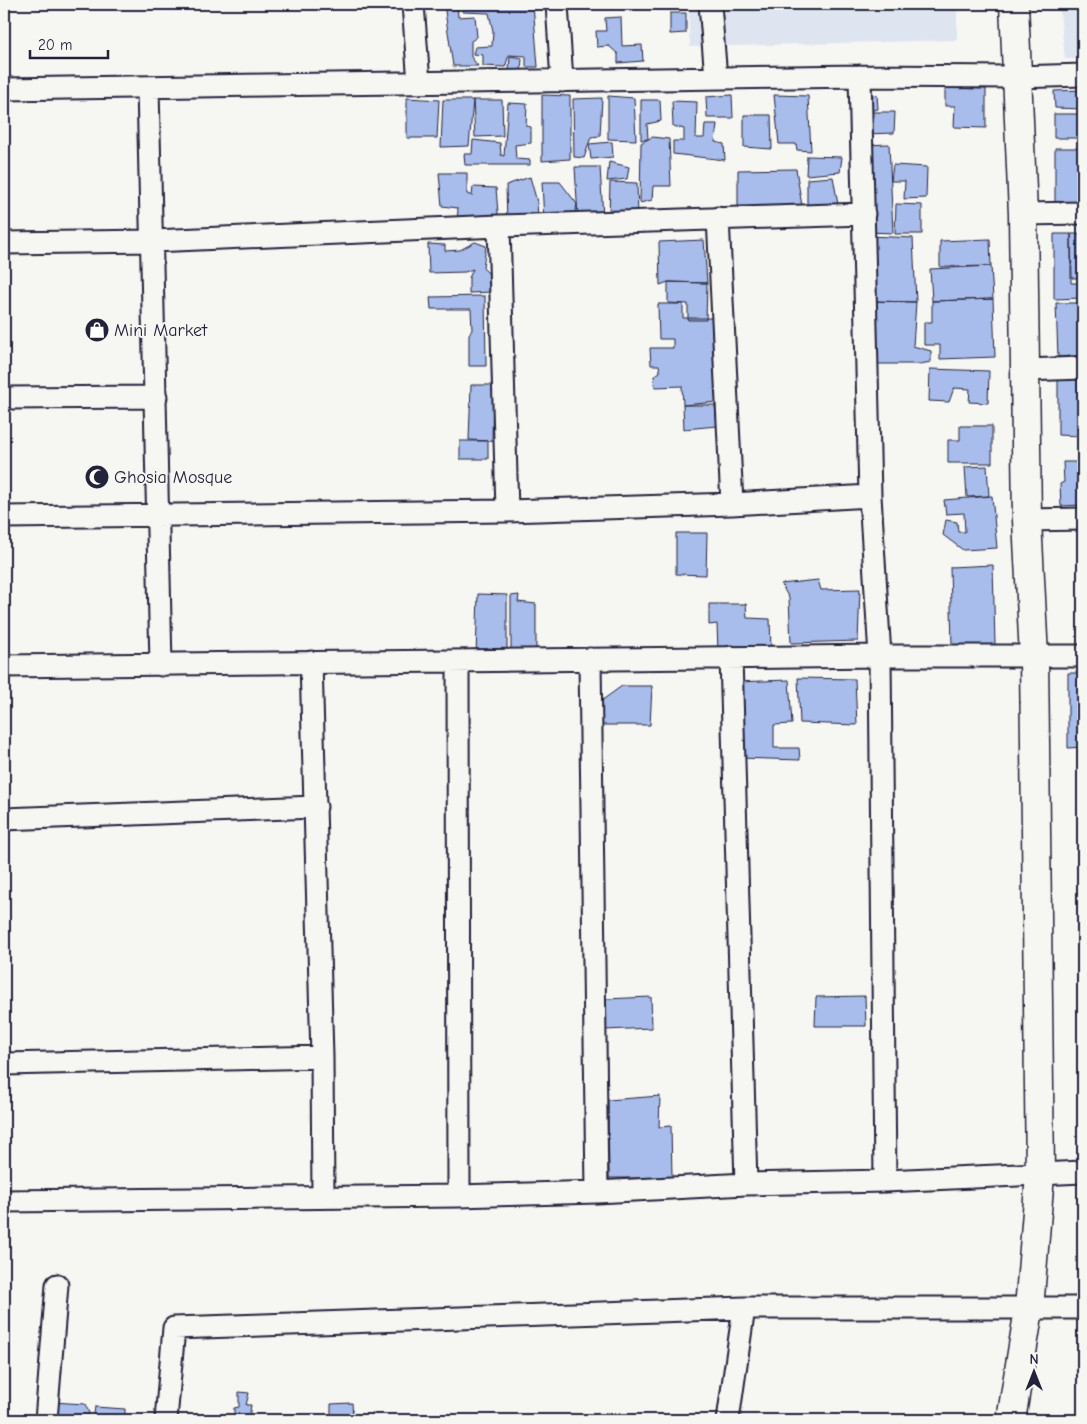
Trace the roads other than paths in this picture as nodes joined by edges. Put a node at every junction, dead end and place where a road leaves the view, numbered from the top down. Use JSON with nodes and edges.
{"nodes":[{"id":1,"x":413,"y":4,"type":"edge"},
{"id":2,"x":557,"y":4,"type":"edge"},
{"id":3,"x":710,"y":4,"type":"edge"},
{"id":4,"x":1014,"y":4,"type":"edge"},
{"id":5,"x":1083,"y":75,"type":"edge"},
{"id":6,"x":860,"y":76,"type":"junction"},
{"id":7,"x":1016,"y":77,"type":"junction"},
{"id":8,"x":716,"y":78,"type":"junction"},
{"id":9,"x":562,"y":81,"type":"junction"},
{"id":10,"x":419,"y":83,"type":"junction"},
{"id":11,"x":148,"y":87,"type":"junction"},
{"id":12,"x":4,"y":89,"type":"edge"},
{"id":13,"x":1083,"y":213,"type":"edge"},
{"id":14,"x":864,"y":214,"type":"junction"},
{"id":15,"x":1023,"y":214,"type":"junction"},
{"id":16,"x":718,"y":218,"type":"junction"},
{"id":17,"x":499,"y":226,"type":"junction"},
{"id":18,"x":152,"y":241,"type":"junction"},
{"id":19,"x":4,"y":243,"type":"edge"},
{"id":20,"x":1083,"y":368,"type":"edge"},
{"id":21,"x":1024,"y":370,"type":"junction"},
{"id":22,"x":156,"y":397,"type":"junction"},
{"id":23,"x":4,"y":398,"type":"edge"},
{"id":24,"x":870,"y":496,"type":"junction"},
{"id":25,"x":732,"y":504,"type":"junction"},
{"id":26,"x":507,"y":511,"type":"junction"},
{"id":27,"x":158,"y":515,"type":"junction"},
{"id":28,"x":4,"y":517,"type":"edge"},
{"id":29,"x":1083,"y":518,"type":"edge"},
{"id":30,"x":1027,"y":520,"type":"junction"},
{"id":31,"x":880,"y":656,"type":"junction"},
{"id":32,"x":1083,"y":656,"type":"edge"},
{"id":33,"x":731,"y":657,"type":"junction"},
{"id":34,"x":1034,"y":657,"type":"junction"},
{"id":35,"x":590,"y":659,"type":"junction"},
{"id":36,"x":458,"y":661,"type":"junction"},
{"id":37,"x":311,"y":662,"type":"junction"},
{"id":38,"x":161,"y":664,"type":"junction"},
{"id":39,"x":4,"y":666,"type":"edge"},
{"id":40,"x":316,"y":807,"type":"junction"},
{"id":41,"x":4,"y":819,"type":"edge"},
{"id":42,"x":322,"y":1057,"type":"junction"},
{"id":43,"x":4,"y":1064,"type":"edge"},
{"id":44,"x":1083,"y":1172,"type":"edge"},
{"id":45,"x":1040,"y":1175,"type":"junction"},
{"id":46,"x":885,"y":1182,"type":"junction"},
{"id":47,"x":746,"y":1184,"type":"junction"},
{"id":48,"x":597,"y":1192,"type":"junction"},
{"id":49,"x":459,"y":1196,"type":"junction"},
{"id":50,"x":323,"y":1197,"type":"junction"},
{"id":51,"x":4,"y":1201,"type":"edge"},
{"id":52,"x":57,"y":1285,"type":"dead end"},
{"id":53,"x":744,"y":1308,"type":"junction"},
{"id":54,"x":1083,"y":1308,"type":"edge"},
{"id":55,"x":1029,"y":1309,"type":"junction"},
{"id":56,"x":46,"y":1420,"type":"edge"},
{"id":57,"x":166,"y":1420,"type":"edge"},
{"id":58,"x":728,"y":1420,"type":"edge"},
{"id":59,"x":1011,"y":1420,"type":"edge"}],
"edges":[{"from":1,"to":10,"type":"street"},
{"from":2,"to":9,"type":"street"},
{"from":3,"to":8,"type":"street"},
{"from":4,"to":7,"type":"main road"},
{"from":5,"to":7,"type":"street"},
{"from":6,"to":7,"type":"street"},
{"from":6,"to":8,"type":"street"},
{"from":6,"to":14,"type":"street"},
{"from":7,"to":15,"type":"main road"},
{"from":8,"to":9,"type":"street"},
{"from":9,"to":10,"type":"street"},
{"from":10,"to":11,"type":"street"},
{"from":11,"to":12,"type":"street"},
{"from":11,"to":18,"type":"street"},
{"from":13,"to":15,"type":"street"},
{"from":14,"to":16,"type":"street"},
{"from":14,"to":24,"type":"street"},
{"from":15,"to":21,"type":"main road"},
{"from":16,"to":17,"type":"street"},
{"from":16,"to":25,"type":"street"},
{"from":17,"to":18,"type":"street"},
{"from":17,"to":26,"type":"street"},
{"from":18,"to":19,"type":"street"},
{"from":18,"to":22,"type":"street"},
{"from":20,"to":21,"type":"street"},
{"from":21,"to":30,"type":"main road"},
{"from":22,"to":23,"type":"street"},
{"from":22,"to":27,"type":"street"},
{"from":24,"to":25,"type":"street"},
{"from":24,"to":31,"type":"street"},
{"from":25,"to":26,"type":"street"},
{"from":26,"to":27,"type":"street"},
{"from":27,"to":28,"type":"street"},
{"from":27,"to":38,"type":"street"},
{"from":29,"to":30,"type":"street"},
{"from":30,"to":34,"type":"main road"},
{"from":31,"to":33,"type":"street"},
{"from":31,"to":34,"type":"street"},
{"from":31,"to":46,"type":"street"},
{"from":32,"to":34,"type":"street"},
{"from":33,"to":35,"type":"street"},
{"from":33,"to":47,"type":"street"},
{"from":34,"to":45,"type":"main road"},
{"from":35,"to":36,"type":"street"},
{"from":35,"to":48,"type":"street"},
{"from":36,"to":37,"type":"street"},
{"from":36,"to":49,"type":"street"},
{"from":37,"to":38,"type":"street"},
{"from":37,"to":40,"type":"street"},
{"from":38,"to":39,"type":"street"},
{"from":40,"to":41,"type":"street"},
{"from":40,"to":42,"type":"street"},
{"from":42,"to":43,"type":"street"},
{"from":42,"to":50,"type":"street"},
{"from":44,"to":45,"type":"street"},
{"from":45,"to":46,"type":"street"},
{"from":45,"to":55,"type":"main road"},
{"from":46,"to":47,"type":"street"},
{"from":47,"to":48,"type":"street"},
{"from":48,"to":49,"type":"street"},
{"from":49,"to":50,"type":"street"},
{"from":50,"to":51,"type":"street"},
{"from":52,"to":56,"type":"street"},
{"from":53,"to":55,"type":"street"},
{"from":53,"to":57,"type":"street"},
{"from":53,"to":58,"type":"street"},
{"from":54,"to":55,"type":"street"},
{"from":55,"to":59,"type":"main road"}]}
